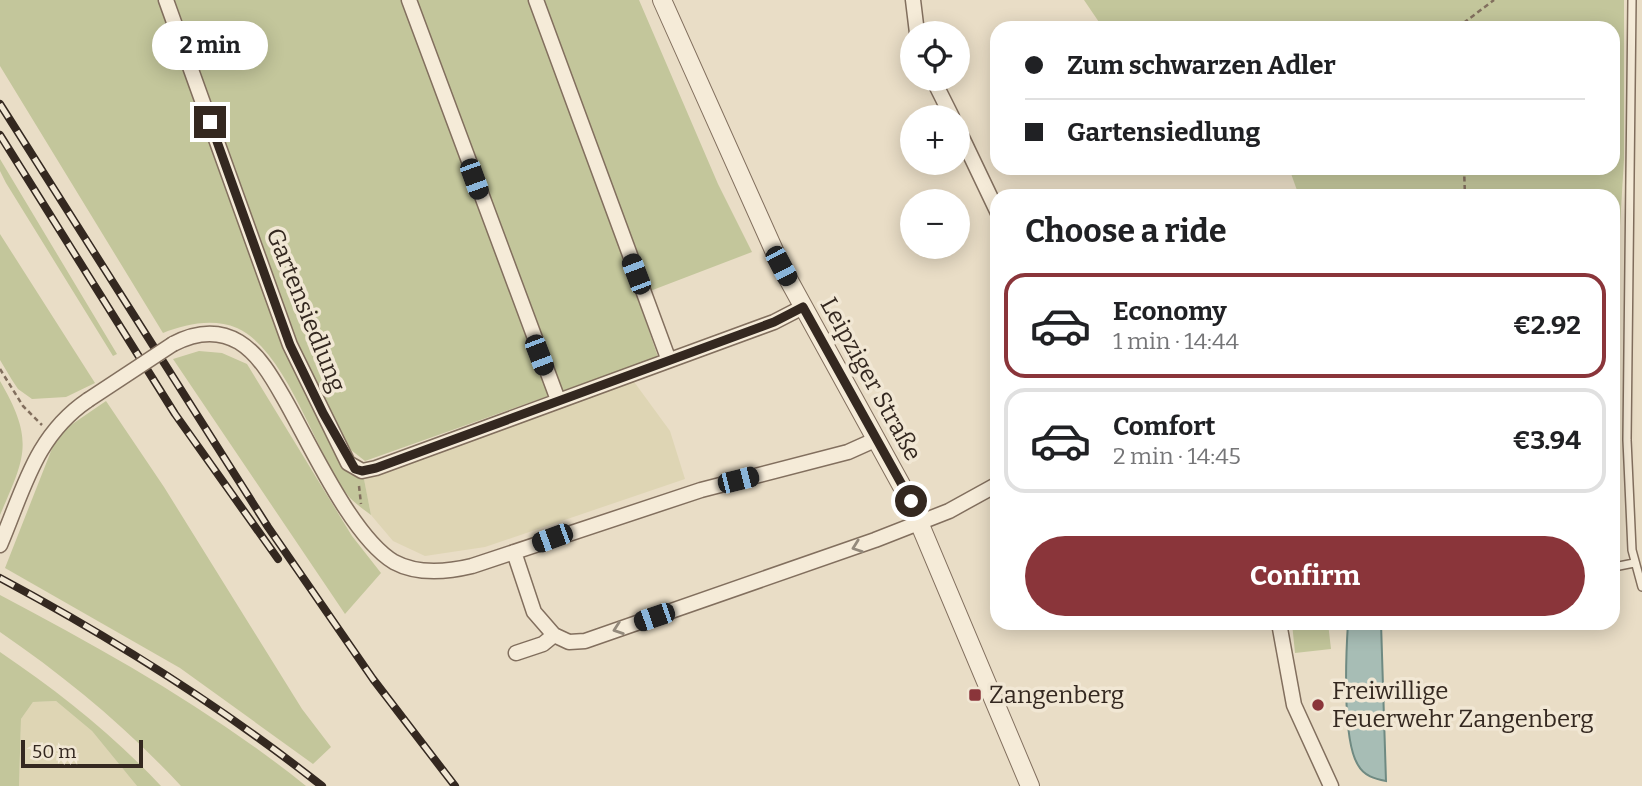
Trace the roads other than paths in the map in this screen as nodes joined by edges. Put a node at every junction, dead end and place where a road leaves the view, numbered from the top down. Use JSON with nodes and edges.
{"nodes":[{"id":1,"x":166,"y":0,"type":"edge"},
{"id":2,"x":409,"y":0,"type":"edge"},
{"id":3,"x":536,"y":0,"type":"edge"},
{"id":4,"x":662,"y":0,"type":"edge"},
{"id":5,"x":913,"y":0,"type":"edge"},
{"id":6,"x":1632,"y":0,"type":"edge"},
{"id":7,"x":916,"y":21,"type":"edge"},
{"id":8,"x":970,"y":154,"type":"edge"},
{"id":9,"x":990,"y":196,"type":"edge"},
{"id":10,"x":803,"y":307,"type":"junction"},
{"id":11,"x":668,"y":358,"type":"junction"},
{"id":12,"x":558,"y":400,"type":"junction"},
{"id":13,"x":877,"y":439,"type":"junction"},
{"id":14,"x":990,"y":488,"type":"edge"},
{"id":15,"x":920,"y":523,"type":"junction"},
{"id":16,"x":2,"y":540,"type":"edge"},
{"id":17,"x":514,"y":552,"type":"junction"},
{"id":18,"x":1634,"y":563,"type":"junction"},
{"id":19,"x":1620,"y":566,"type":"edge"},
{"id":20,"x":1642,"y":587,"type":"edge"},
{"id":21,"x":1280,"y":630,"type":"edge"},
{"id":22,"x":554,"y":635,"type":"junction"},
{"id":23,"x":516,"y":653,"type":"dead end"},
{"id":24,"x":1030,"y":786,"type":"edge"},
{"id":25,"x":1331,"y":786,"type":"edge"}],
"edges":[{"from":1,"to":12,"type":"street","name":"Gartensiedlung"},
{"from":2,"to":12,"type":"street"},
{"from":3,"to":11,"type":"street"},
{"from":4,"to":10,"type":"street","name":"Leipziger Straße"},
{"from":5,"to":7,"type":"street"},
{"from":6,"to":18,"type":"lane"},
{"from":8,"to":9,"type":"street"},
{"from":10,"to":11,"type":"street"},
{"from":10,"to":13,"type":"street","name":"Leipziger Straße"},
{"from":11,"to":12,"type":"street"},
{"from":13,"to":15,"type":"street","name":"Leipziger Straße"},
{"from":13,"to":17,"type":"street"},
{"from":14,"to":15,"type":"street"},
{"from":15,"to":22,"type":"street","one_way":true},
{"from":15,"to":24,"type":"street","name":"Leipziger Straße"},
{"from":16,"to":17,"type":"street","bridge":true},
{"from":17,"to":22,"type":"street"},
{"from":18,"to":19,"type":"lane"},
{"from":18,"to":20,"type":"lane"},
{"from":21,"to":25,"type":"street"},
{"from":22,"to":23,"type":"street"}]}
